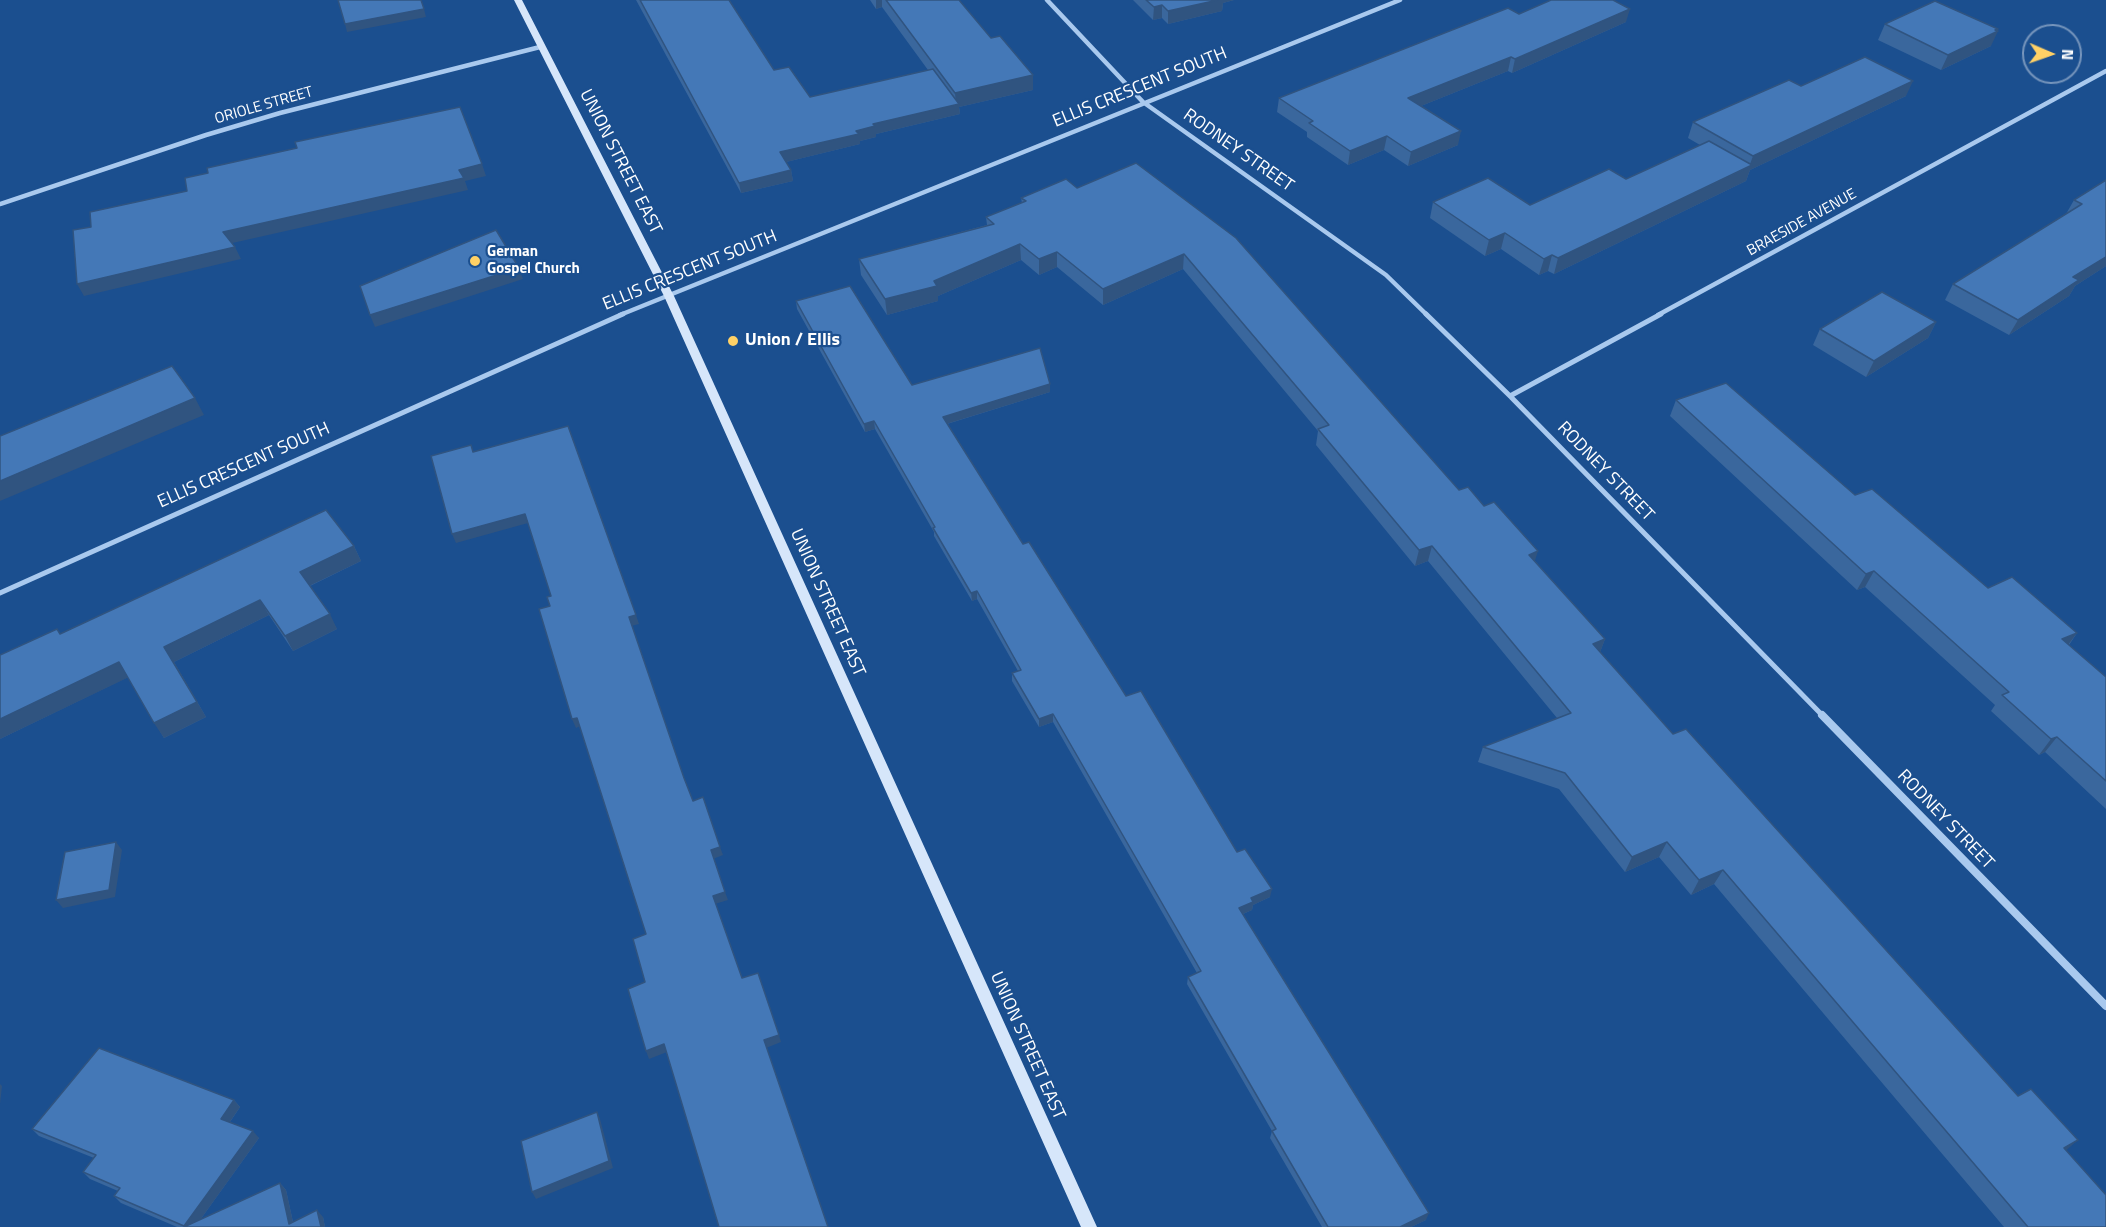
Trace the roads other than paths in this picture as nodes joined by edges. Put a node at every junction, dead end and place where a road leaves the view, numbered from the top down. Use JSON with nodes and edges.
{"nodes":[{"id":1,"x":518,"y":0,"type":"edge"},
{"id":2,"x":1047,"y":0,"type":"edge"},
{"id":3,"x":1400,"y":0,"type":"edge"},
{"id":4,"x":540,"y":46,"type":"junction"},
{"id":5,"x":2106,"y":71,"type":"edge"},
{"id":6,"x":1143,"y":102,"type":"junction"},
{"id":7,"x":0,"y":204,"type":"edge"},
{"id":8,"x":669,"y":296,"type":"junction"},
{"id":9,"x":1510,"y":396,"type":"junction"},
{"id":10,"x":0,"y":593,"type":"edge"},
{"id":11,"x":2106,"y":1006,"type":"edge"},
{"id":12,"x":1089,"y":1227,"type":"edge"}],
"edges":[{"from":1,"to":4,"type":"street","name":"UNION STREET EAST"},
{"from":2,"to":6,"type":"street","name":"RODNEY STREET"},
{"from":3,"to":6,"type":"street","name":"ELLIS CRESCENT SOUTH"},
{"from":4,"to":7,"type":"street","name":"ORIOLE STREET"},
{"from":4,"to":8,"type":"street","name":"UNION STREET EAST"},
{"from":5,"to":9,"type":"street","name":"BRAESIDE AVENUE"},
{"from":6,"to":8,"type":"street","name":"ELLIS CRESCENT SOUTH"},
{"from":6,"to":9,"type":"street","name":"RODNEY STREET"},
{"from":8,"to":10,"type":"street","name":"ELLIS CRESCENT SOUTH"},
{"from":8,"to":12,"type":"street","name":"UNION STREET EAST"},
{"from":9,"to":11,"type":"street","name":"RODNEY STREET"}]}
